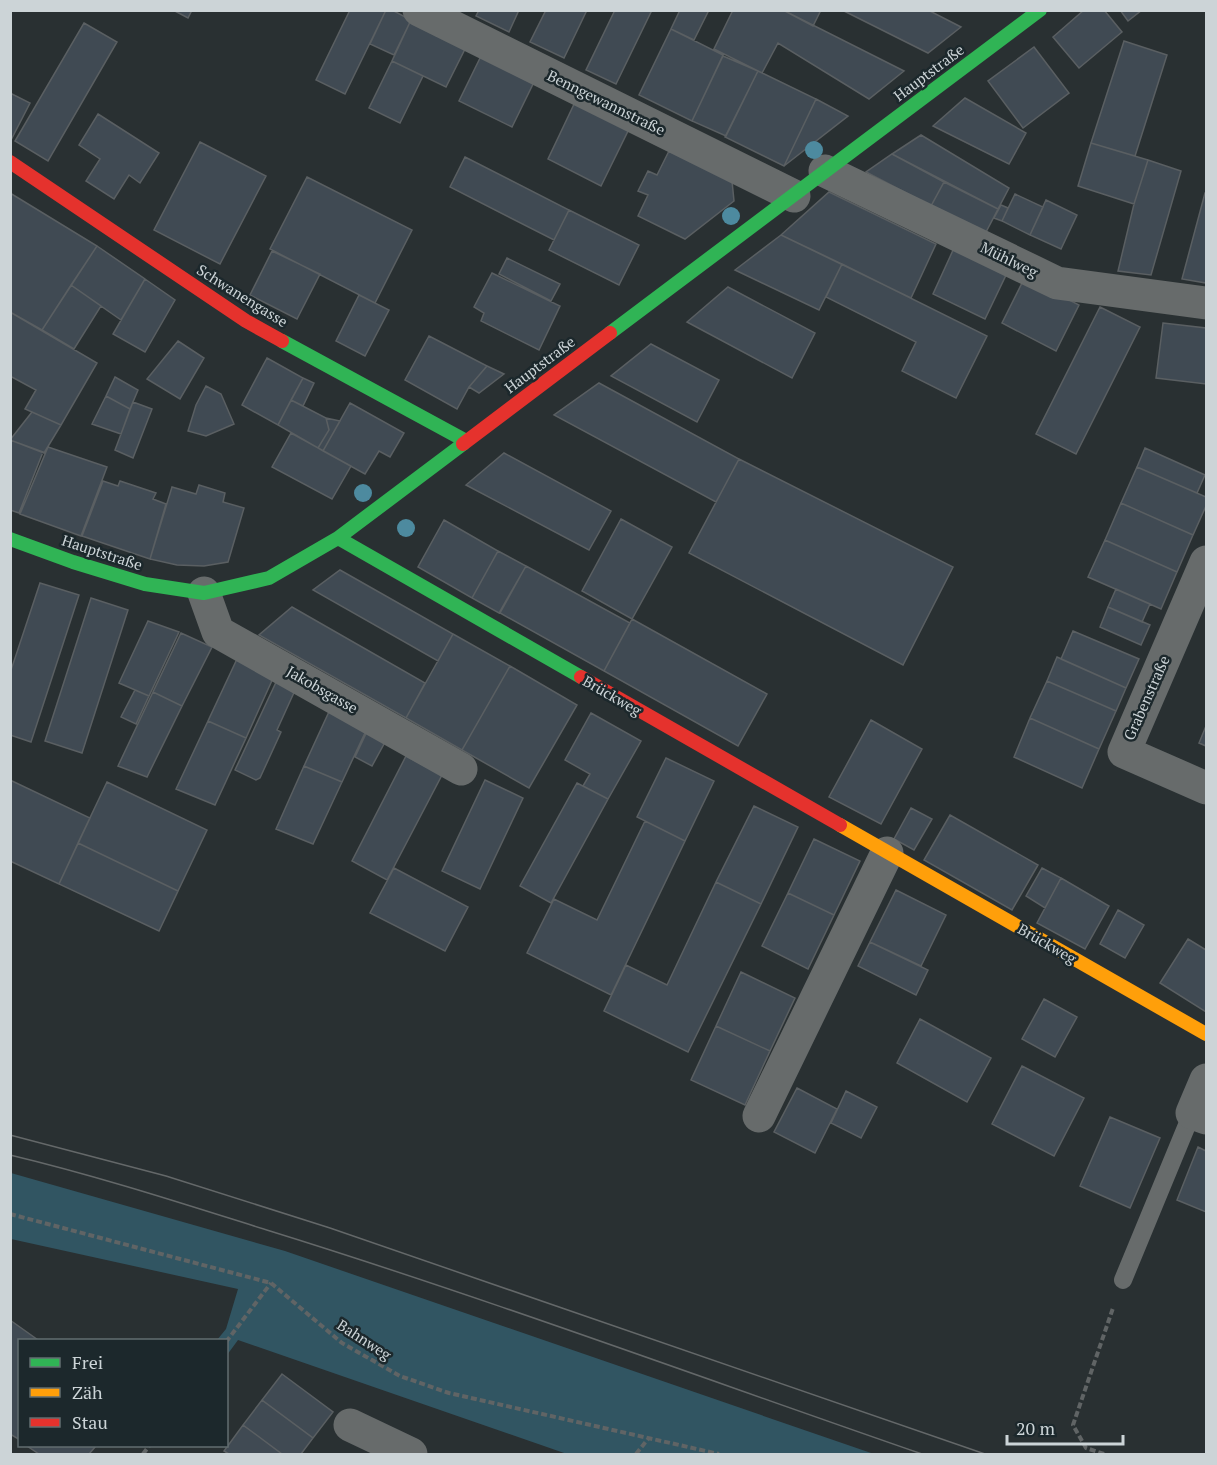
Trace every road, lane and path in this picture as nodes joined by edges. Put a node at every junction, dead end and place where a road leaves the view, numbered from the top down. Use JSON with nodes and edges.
{"nodes":[{"id":1,"x":419,"y":10,"type":"edge"},
{"id":2,"x":1040,"y":10,"type":"edge"},
{"id":3,"x":10,"y":162,"type":"edge"},
{"id":4,"x":825,"y":171,"type":"junction"},
{"id":5,"x":794,"y":195,"type":"junction"},
{"id":6,"x":1206,"y":303,"type":"edge"},
{"id":7,"x":466,"y":441,"type":"junction"},
{"id":8,"x":338,"y":538,"type":"junction"},
{"id":9,"x":10,"y":539,"type":"edge"},
{"id":10,"x":1206,"y":562,"type":"edge"},
{"id":11,"x":204,"y":593,"type":"junction"},
{"id":12,"x":461,"y":769,"type":"dead end"},
{"id":13,"x":1206,"y":788,"type":"edge"},
{"id":14,"x":887,"y":853,"type":"junction"},
{"id":15,"x":1206,"y":1035,"type":"edge"},
{"id":16,"x":1206,"y":1080,"type":"edge"},
{"id":17,"x":1199,"y":1115,"type":"edge"},
{"id":18,"x":759,"y":1116,"type":"dead end"},
{"id":19,"x":10,"y":1214,"type":"edge"},
{"id":20,"x":1123,"y":1280,"type":"joint"},
{"id":21,"x":271,"y":1283,"type":"junction"},
{"id":22,"x":228,"y":1339,"type":"edge"},
{"id":23,"x":350,"y":1425,"type":"dead end"},
{"id":24,"x":648,"y":1439,"type":"junction"},
{"id":25,"x":411,"y":1455,"type":"edge"},
{"id":26,"x":636,"y":1455,"type":"edge"},
{"id":27,"x":718,"y":1455,"type":"edge"},
{"id":28,"x":1104,"y":1455,"type":"edge"}],
"edges":[{"from":1,"to":5,"type":"street","name":"Benngewannstraße"},
{"from":2,"to":4,"type":"street","name":"Hauptstraße"},
{"from":3,"to":7,"type":"street","name":"Schwanengasse"},
{"from":4,"to":5,"type":"street","name":"Hauptstraße"},
{"from":4,"to":6,"type":"street","name":"Mühlweg"},
{"from":5,"to":7,"type":"street","name":"Hauptstraße"},
{"from":7,"to":8,"type":"street","name":"Hauptstraße"},
{"from":8,"to":11,"type":"street","name":"Hauptstraße"},
{"from":8,"to":14,"type":"street","name":"Brückweg"},
{"from":9,"to":11,"type":"street","name":"Hauptstraße"},
{"from":10,"to":13,"type":"street","name":"Grabenstraße"},
{"from":11,"to":12,"type":"street","name":"Jakobsgasse"},
{"from":14,"to":15,"type":"street","name":"Brückweg"},
{"from":14,"to":18,"type":"street"},
{"from":16,"to":17,"type":"street"},
{"from":17,"to":20,"type":"lane"},
{"from":19,"to":21,"type":"path","name":"Bahnweg"},
{"from":20,"to":28,"type":"path"},
{"from":21,"to":22,"type":"path"},
{"from":21,"to":24,"type":"path","name":"Bahnweg"},
{"from":23,"to":25,"type":"street"},
{"from":24,"to":26,"type":"path"},
{"from":24,"to":27,"type":"path","name":"Bahnweg"}]}
